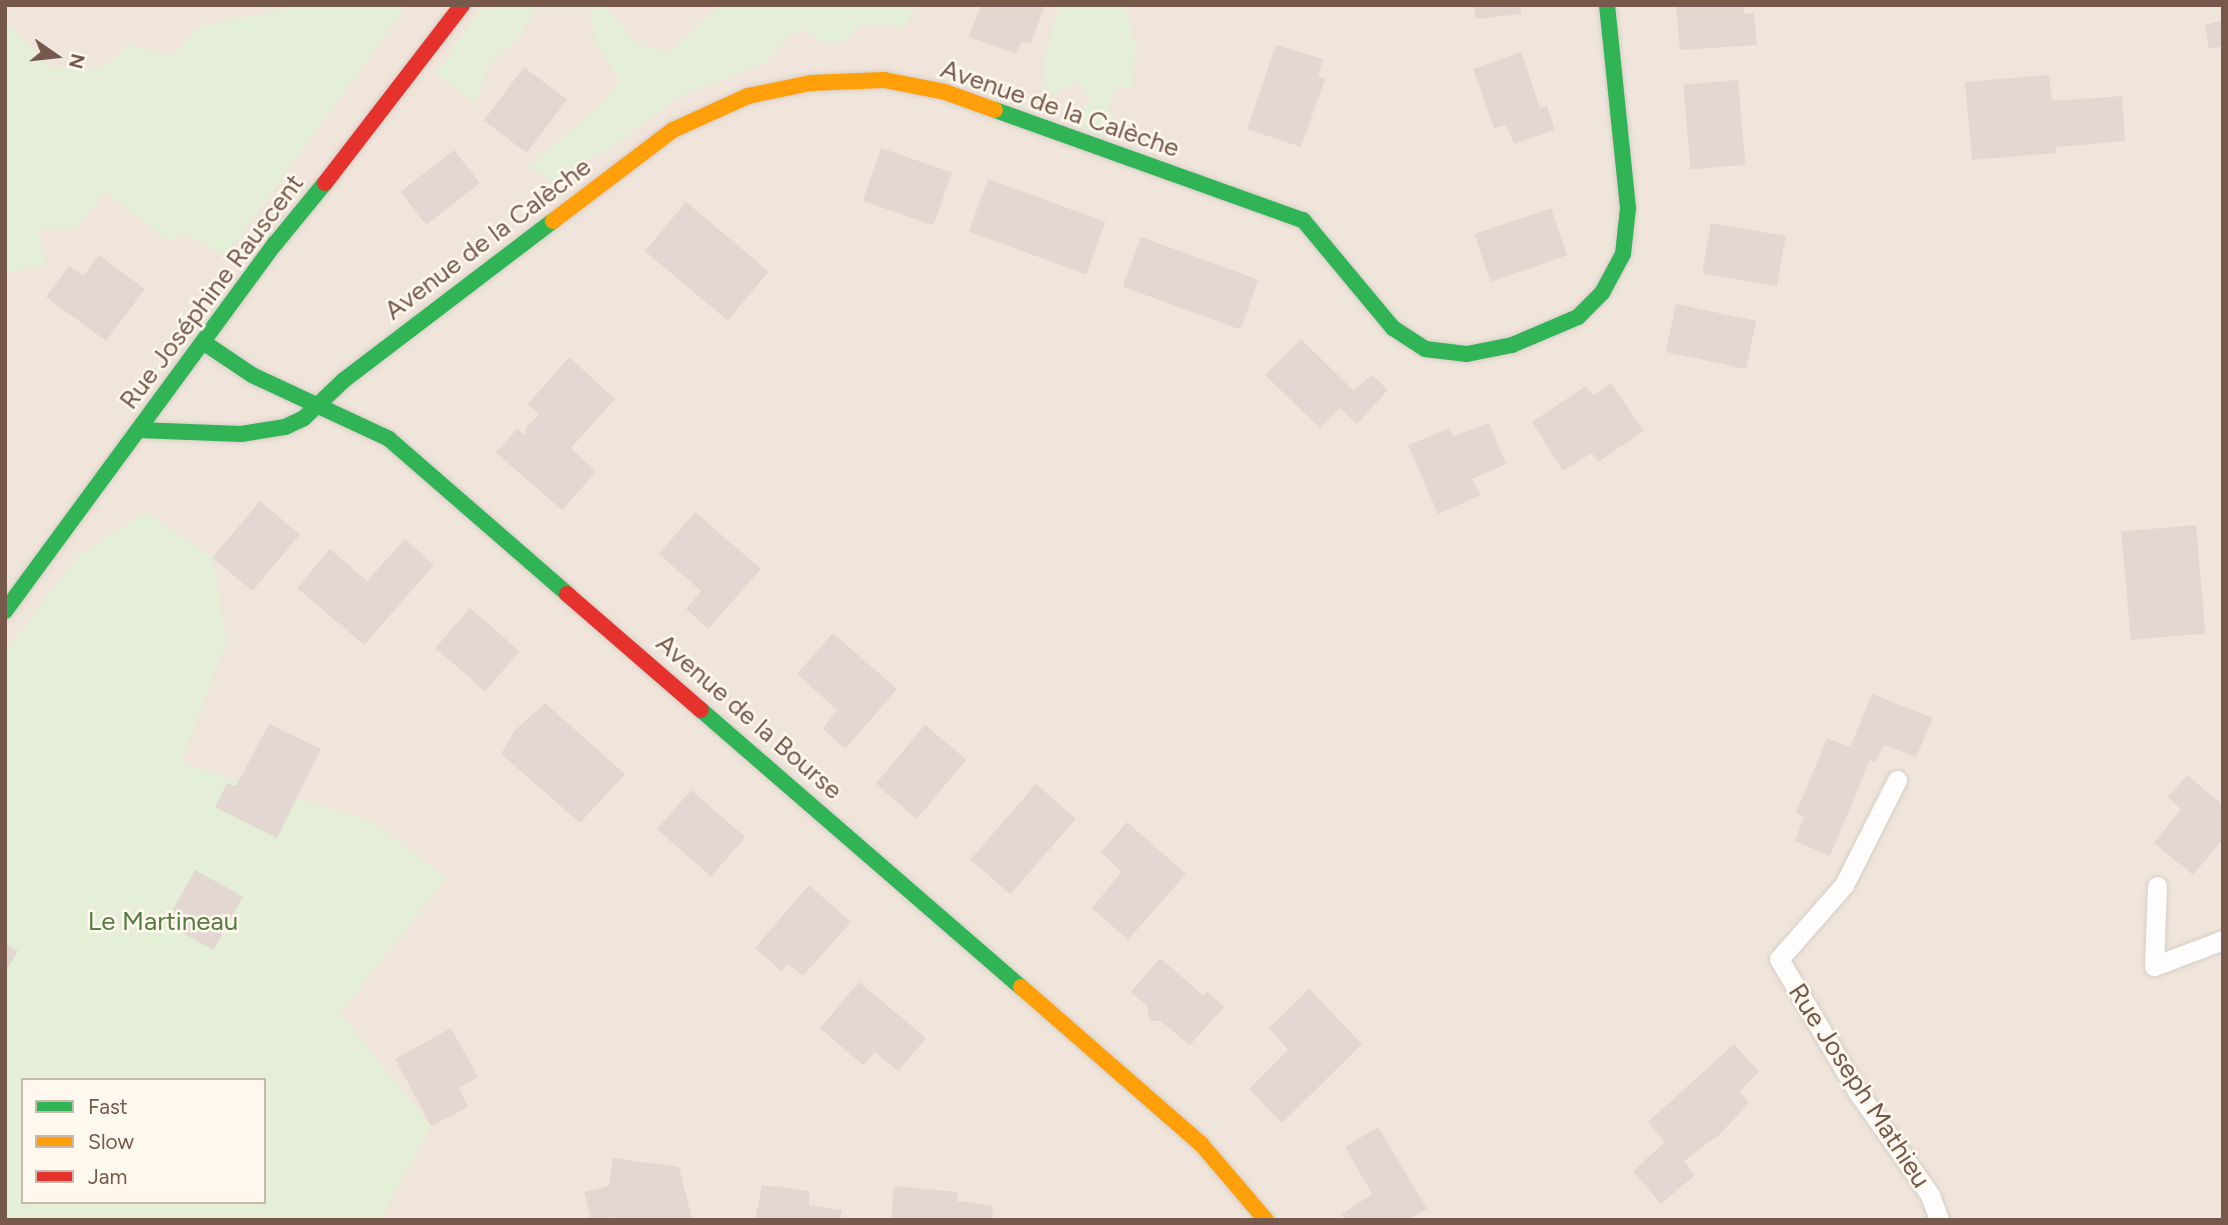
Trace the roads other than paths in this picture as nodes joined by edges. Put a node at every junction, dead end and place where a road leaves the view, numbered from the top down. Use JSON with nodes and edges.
{"nodes":[{"id":1,"x":462,"y":5,"type":"edge"},
{"id":2,"x":1607,"y":5,"type":"edge"},
{"id":3,"x":203,"y":342,"type":"junction"},
{"id":4,"x":315,"y":404,"type":"junction"},
{"id":5,"x":138,"y":430,"type":"junction"},
{"id":6,"x":5,"y":611,"type":"edge"},
{"id":7,"x":1897,"y":780,"type":"dead end"},
{"id":8,"x":2157,"y":886,"type":"dead end"},
{"id":9,"x":2223,"y":940,"type":"edge"},
{"id":10,"x":1266,"y":1220,"type":"edge"},
{"id":11,"x":1939,"y":1220,"type":"edge"}],
"edges":[{"from":1,"to":3,"type":"street","name":"Rue Joséphine Rauscent"},
{"from":2,"to":4,"type":"street","name":"Avenue de la Calèche"},
{"from":3,"to":4,"type":"street"},
{"from":3,"to":5,"type":"street","name":"Rue Joséphine Rauscent"},
{"from":4,"to":5,"type":"street"},
{"from":4,"to":10,"type":"street","name":"Avenue de la Bourse"},
{"from":5,"to":6,"type":"street","name":"Rue Joséphine Rauscent"},
{"from":7,"to":11,"type":"lane","name":"Rue Joseph Mathieu"},
{"from":8,"to":9,"type":"lane"}]}
